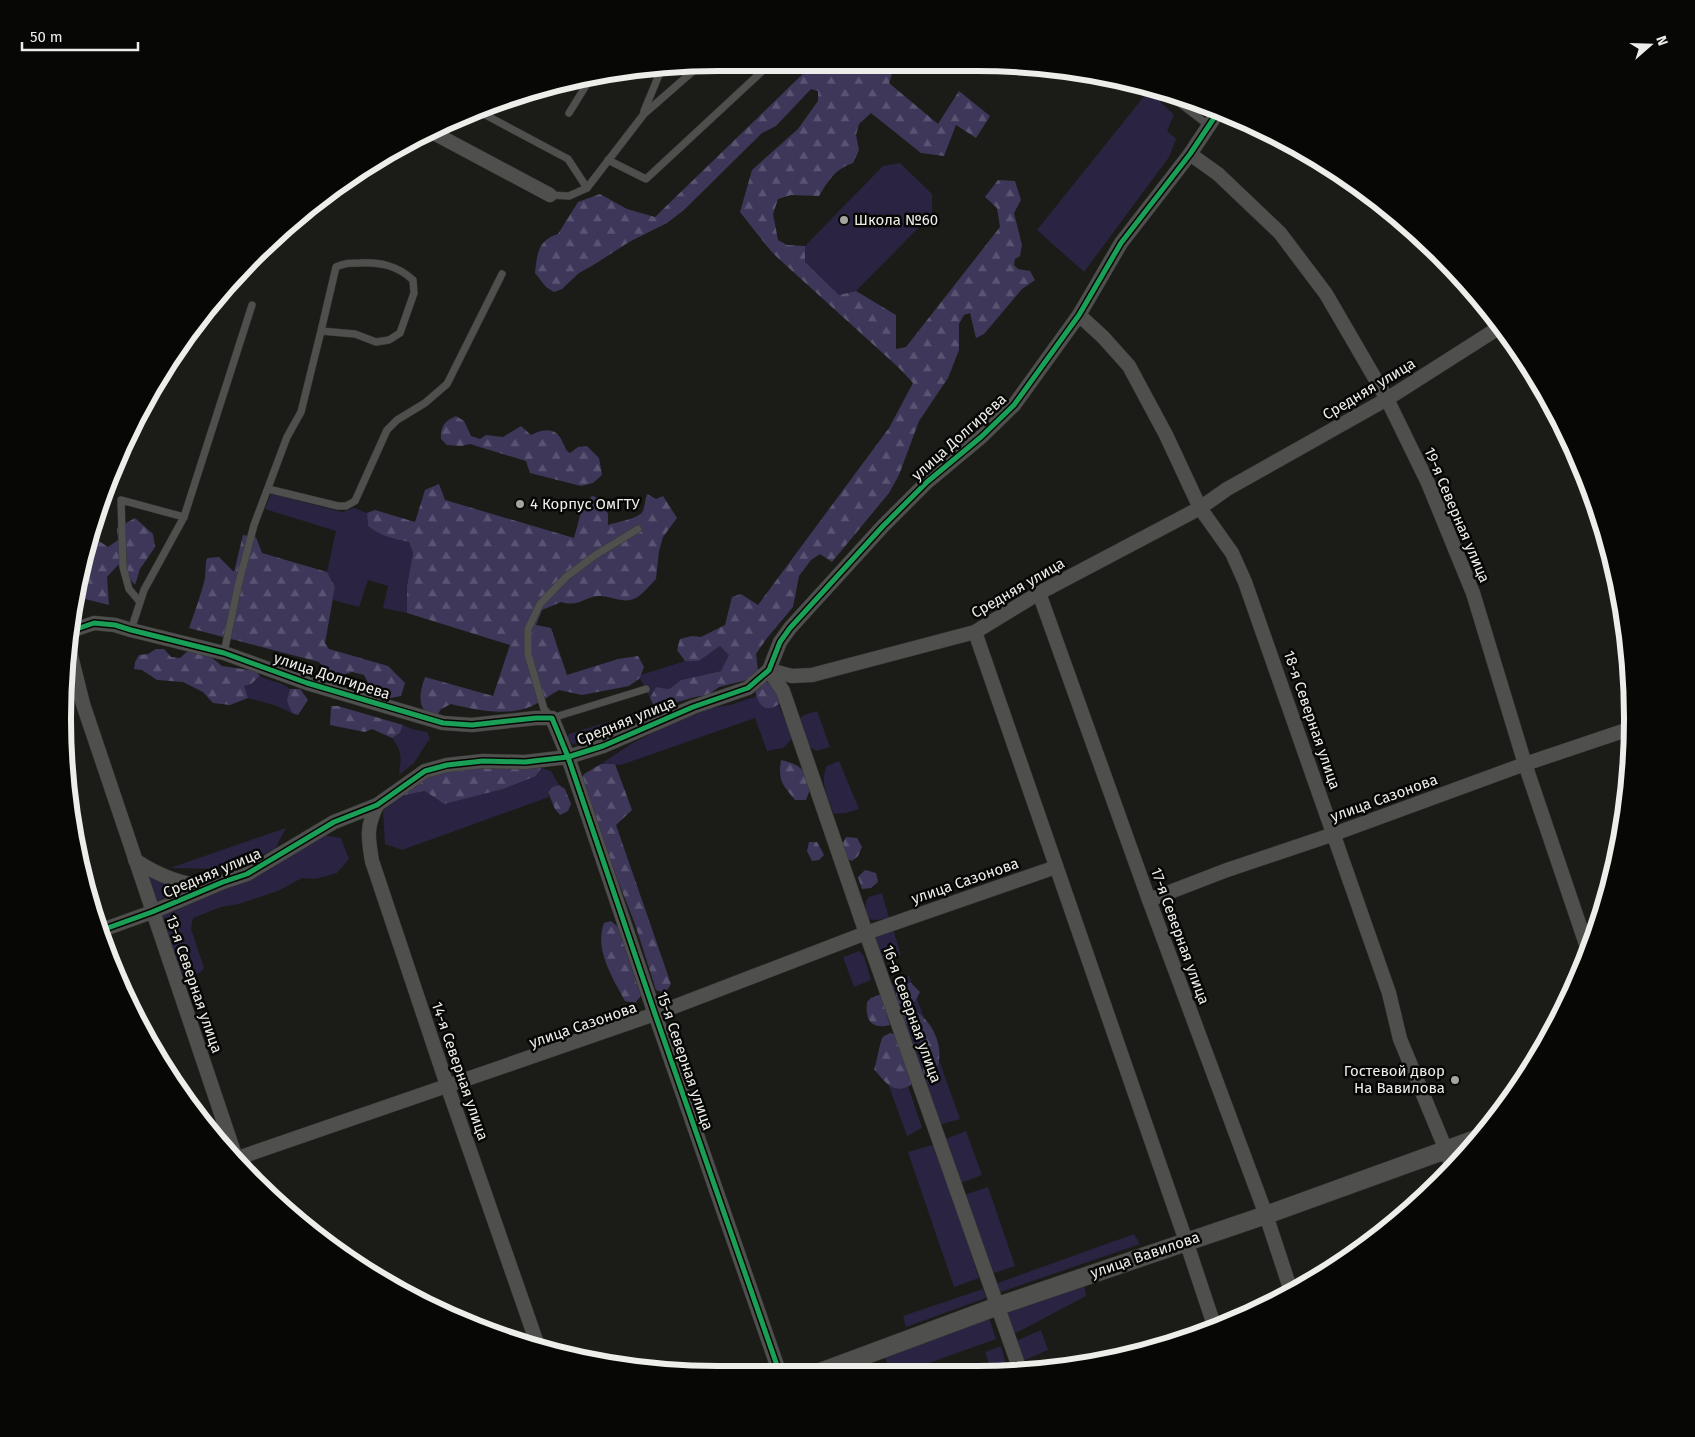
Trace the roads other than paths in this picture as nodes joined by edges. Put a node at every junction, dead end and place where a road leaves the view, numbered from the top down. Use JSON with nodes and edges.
{"nodes":[{"id":1,"x":762,"y":71,"type":"edge"},
{"id":2,"x":692,"y":72,"type":"edge"},
{"id":3,"x":659,"y":75,"type":"edge"},
{"id":4,"x":586,"y":85,"type":"edge"},
{"id":5,"x":1182,"y":105,"type":"edge"},
{"id":6,"x":569,"y":113,"type":"dead end"},
{"id":7,"x":644,"y":114,"type":"junction"},
{"id":8,"x":486,"y":115,"type":"edge"},
{"id":9,"x":1214,"y":117,"type":"edge"},
{"id":10,"x":1208,"y":125,"type":"junction"},
{"id":11,"x":438,"y":135,"type":"edge"},
{"id":12,"x":1190,"y":154,"type":"junction"},
{"id":13,"x":608,"y":160,"type":"junction"},
{"id":14,"x":587,"y":188,"type":"junction"},
{"id":15,"x":550,"y":195,"type":"joint"},
{"id":16,"x":502,"y":274,"type":"dead end"},
{"id":17,"x":252,"y":305,"type":"dead end"},
{"id":18,"x":1079,"y":315,"type":"junction"},
{"id":19,"x":1495,"y":330,"type":"edge"},
{"id":20,"x":321,"y":331,"type":"junction"},
{"id":21,"x":1387,"y":399,"type":"junction"},
{"id":22,"x":268,"y":489,"type":"junction"},
{"id":23,"x":1200,"y":508,"type":"junction"},
{"id":24,"x":184,"y":516,"type":"junction"},
{"id":25,"x":638,"y":529,"type":"dead end"},
{"id":26,"x":1039,"y":593,"type":"junction"},
{"id":27,"x":140,"y":602,"type":"junction"},
{"id":28,"x":78,"y":629,"type":"edge"},
{"id":29,"x":131,"y":630,"type":"junction"},
{"id":30,"x":975,"y":632,"type":"junction"},
{"id":31,"x":224,"y":653,"type":"junction"},
{"id":32,"x":74,"y":667,"type":"edge"},
{"id":33,"x":769,"y":670,"type":"junction"},
{"id":34,"x":646,"y":689,"type":"dead end"},
{"id":35,"x":552,"y":718,"type":"junction"},
{"id":36,"x":1623,"y":731,"type":"edge"},
{"id":37,"x":568,"y":757,"type":"junction"},
{"id":38,"x":1525,"y":764,"type":"junction"},
{"id":39,"x":377,"y":805,"type":"junction"},
{"id":40,"x":1334,"y":834,"type":"junction"},
{"id":41,"x":135,"y":860,"type":"junction"},
{"id":42,"x":1056,"y":867,"type":"junction"},
{"id":43,"x":223,"y":882,"type":"junction"},
{"id":44,"x":1149,"y":900,"type":"junction"},
{"id":45,"x":152,"y":912,"type":"junction"},
{"id":46,"x":107,"y":928,"type":"edge"},
{"id":47,"x":866,"y":933,"type":"junction"},
{"id":48,"x":1584,"y":939,"type":"edge"},
{"id":49,"x":654,"y":1014,"type":"junction"},
{"id":50,"x":447,"y":1085,"type":"junction"},
{"id":51,"x":230,"y":1143,"type":"edge"},
{"id":52,"x":1465,"y":1143,"type":"edge"},
{"id":53,"x":1446,"y":1150,"type":"junction"},
{"id":54,"x":244,"y":1157,"type":"edge"},
{"id":55,"x":1449,"y":1160,"type":"edge"},
{"id":56,"x":1266,"y":1215,"type":"junction"},
{"id":57,"x":1186,"y":1241,"type":"junction"},
{"id":58,"x":1288,"y":1285,"type":"edge"},
{"id":59,"x":998,"y":1306,"type":"junction"},
{"id":60,"x":1212,"y":1320,"type":"edge"},
{"id":61,"x":536,"y":1339,"type":"edge"},
{"id":62,"x":1018,"y":1364,"type":"edge"},
{"id":63,"x":777,"y":1366,"type":"edge"},
{"id":64,"x":837,"y":1366,"type":"edge"}],
"edges":[{"from":1,"to":13,"type":"lane"},
{"from":2,"to":7,"type":"lane"},
{"from":3,"to":7,"type":"lane"},
{"from":4,"to":6,"type":"lane"},
{"from":5,"to":10,"type":"lane"},
{"from":7,"to":13,"type":"lane"},
{"from":8,"to":14,"type":"lane"},
{"from":9,"to":10,"type":"street","name":"улица Долгирева"},
{"from":10,"to":12,"type":"street","name":"улица Долгирева"},
{"from":11,"to":15,"type":"street"},
{"from":12,"to":18,"type":"street","name":"улица Долгирева"},
{"from":12,"to":21,"type":"street","name":"19-я Северная улица"},
{"from":13,"to":14,"type":"lane"},
{"from":14,"to":15,"type":"lane"},
{"from":16,"to":22,"type":"lane"},
{"from":17,"to":24,"type":"lane"},
{"from":18,"to":23,"type":"street","name":"18-я Северная улица"},
{"from":18,"to":33,"type":"street","name":"улица Долгирева"},
{"from":19,"to":21,"type":"street","name":"Средняя улица"},
{"from":20,"to":20,"type":"lane"},
{"from":20,"to":22,"type":"lane"},
{"from":21,"to":23,"type":"street","name":"Средняя улица"},
{"from":21,"to":38,"type":"street","name":"19-я Северная улица"},
{"from":22,"to":31,"type":"lane"},
{"from":23,"to":26,"type":"street","name":"Средняя улица"},
{"from":23,"to":40,"type":"street","name":"18-я Северная улица"},
{"from":24,"to":27,"type":"lane"},
{"from":24,"to":27,"type":"lane"},
{"from":25,"to":35,"type":"lane"},
{"from":26,"to":30,"type":"street","name":"Средняя улица"},
{"from":26,"to":44,"type":"street","name":"17-я Северная улица"},
{"from":27,"to":29,"type":"lane"},
{"from":28,"to":29,"type":"street","name":"улица Долгирева"},
{"from":29,"to":31,"type":"street","name":"улица Долгирева"},
{"from":30,"to":33,"type":"street","name":"Средняя улица"},
{"from":30,"to":42,"type":"street"},
{"from":31,"to":35,"type":"street","name":"улица Долгирева"},
{"from":32,"to":41,"type":"street","name":"13-я Северная улица"},
{"from":33,"to":37,"type":"street","name":"Средняя улица"},
{"from":33,"to":47,"type":"street","name":"16-я Северная улица"},
{"from":34,"to":35,"type":"lane"},
{"from":35,"to":37,"type":"street"},
{"from":36,"to":38,"type":"street","name":"улица Сазонова"},
{"from":37,"to":39,"type":"street","name":"Средняя улица"},
{"from":37,"to":49,"type":"street","name":"15-я Северная улица"},
{"from":38,"to":40,"type":"street","name":"улица Сазонова"},
{"from":38,"to":48,"type":"street","name":"19-я Северная улица"},
{"from":39,"to":43,"type":"street","name":"Средняя улица"},
{"from":39,"to":50,"type":"street","name":"14-я Северная улица"},
{"from":40,"to":44,"type":"street","name":"улица Сазонова"},
{"from":40,"to":53,"type":"street","name":"18-я Северная улица"},
{"from":41,"to":43,"type":"street"},
{"from":41,"to":45,"type":"street","name":"13-я Северная улица"},
{"from":42,"to":47,"type":"street","name":"улица Сазонова"},
{"from":42,"to":57,"type":"street"},
{"from":43,"to":45,"type":"street","name":"Средняя улица"},
{"from":44,"to":56,"type":"street","name":"17-я Северная улица"},
{"from":45,"to":46,"type":"street","name":"Средняя улица"},
{"from":45,"to":51,"type":"street","name":"13-я Северная улица"},
{"from":47,"to":49,"type":"street","name":"улица Сазонова"},
{"from":47,"to":59,"type":"street","name":"16-я Северная улица"},
{"from":49,"to":50,"type":"street","name":"улица Сазонова"},
{"from":49,"to":63,"type":"street","name":"15-я Северная улица"},
{"from":50,"to":54,"type":"street","name":"улица Сазонова"},
{"from":50,"to":61,"type":"street","name":"14-я Северная улица"},
{"from":52,"to":53,"type":"street","name":"улица Вавилова"},
{"from":53,"to":55,"type":"street","name":"18-я Северная улица"},
{"from":53,"to":56,"type":"street","name":"улица Вавилова"},
{"from":56,"to":57,"type":"street","name":"улица Вавилова"},
{"from":56,"to":58,"type":"street","name":"17-я Северная улица"},
{"from":57,"to":59,"type":"street","name":"улица Вавилова"},
{"from":57,"to":60,"type":"street"},
{"from":59,"to":62,"type":"street","name":"16-я Северная улица"},
{"from":59,"to":64,"type":"street","name":"улица Вавилова"}]}
